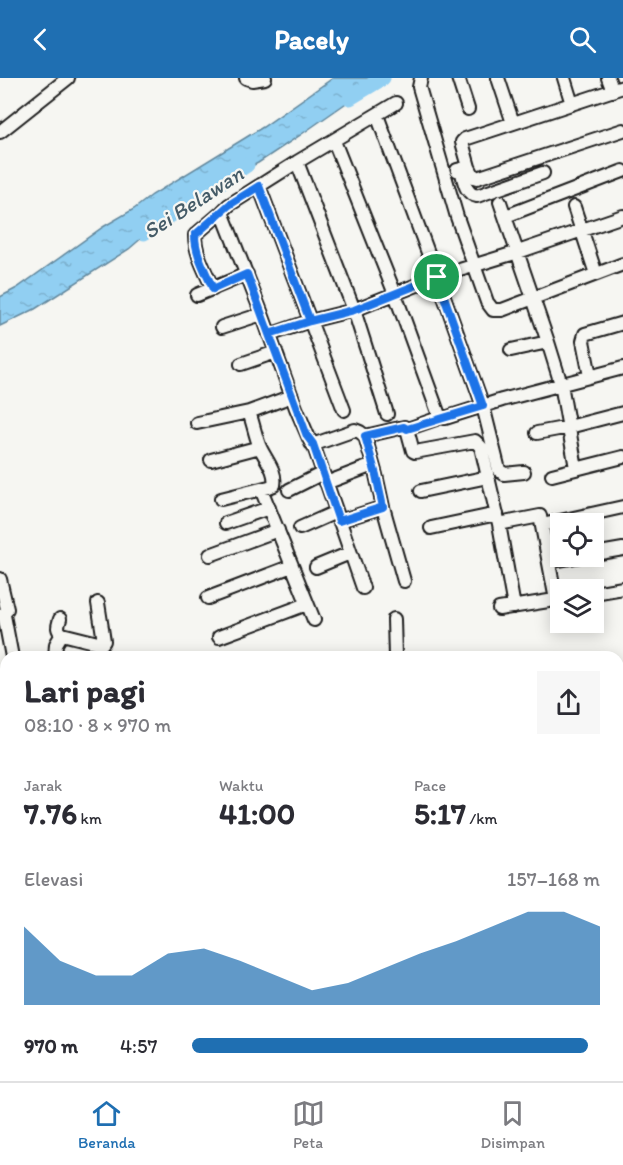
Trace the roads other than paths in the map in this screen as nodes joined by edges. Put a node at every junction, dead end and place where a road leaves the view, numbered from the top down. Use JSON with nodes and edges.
{"nodes":[{"id":1,"x":68,"y":78,"type":"edge"},
{"id":2,"x":246,"y":78,"type":"edge"},
{"id":3,"x":265,"y":78,"type":"edge"},
{"id":4,"x":421,"y":78,"type":"edge"},
{"id":5,"x":458,"y":78,"type":"edge"},
{"id":6,"x":498,"y":78,"type":"edge"},
{"id":7,"x":564,"y":78,"type":"edge"},
{"id":8,"x":608,"y":78,"type":"edge"},
{"id":9,"x":618,"y":89,"type":"edge"},
{"id":10,"x":396,"y":103,"type":"dead end"},
{"id":11,"x":572,"y":104,"type":"junction"},
{"id":12,"x":468,"y":109,"type":"dead end"},
{"id":13,"x":377,"y":115,"type":"junction"},
{"id":14,"x":513,"y":123,"type":"junction"},
{"id":15,"x":623,"y":130,"type":"edge"},
{"id":16,"x":0,"y":132,"type":"edge"},
{"id":17,"x":334,"y":141,"type":"junction"},
{"id":18,"x":297,"y":162,"type":"junction"},
{"id":19,"x":465,"y":168,"type":"junction"},
{"id":20,"x":623,"y":171,"type":"edge"},
{"id":21,"x":444,"y":173,"type":"junction"},
{"id":22,"x":543,"y":173,"type":"dead end"},
{"id":23,"x":259,"y":186,"type":"junction"},
{"id":24,"x":500,"y":202,"type":"dead end"},
{"id":25,"x":574,"y":207,"type":"dead end"},
{"id":26,"x":222,"y":212,"type":"junction"},
{"id":27,"x":506,"y":216,"type":"junction"},
{"id":28,"x":623,"y":216,"type":"edge"},
{"id":29,"x":582,"y":230,"type":"junction"},
{"id":30,"x":518,"y":252,"type":"junction"},
{"id":31,"x":623,"y":264,"type":"edge"},
{"id":32,"x":474,"y":266,"type":"junction"},
{"id":33,"x":247,"y":274,"type":"junction"},
{"id":34,"x":596,"y":274,"type":"junction"},
{"id":35,"x":437,"y":277,"type":"junction"},
{"id":36,"x":213,"y":289,"type":"junction"},
{"id":37,"x":395,"y":294,"type":"junction"},
{"id":38,"x":197,"y":295,"type":"dead end"},
{"id":39,"x":532,"y":297,"type":"junction"},
{"id":40,"x":354,"y":310,"type":"junction"},
{"id":41,"x":262,"y":314,"type":"junction"},
{"id":42,"x":310,"y":321,"type":"junction"},
{"id":43,"x":623,"y":323,"type":"edge"},
{"id":44,"x":222,"y":327,"type":"dead end"},
{"id":45,"x":269,"y":334,"type":"junction"},
{"id":46,"x":548,"y":342,"type":"junction"},
{"id":47,"x":511,"y":350,"type":"dead end"},
{"id":48,"x":276,"y":352,"type":"junction"},
{"id":49,"x":241,"y":364,"type":"dead end"},
{"id":50,"x":623,"y":368,"type":"edge"},
{"id":51,"x":590,"y":376,"type":"junction"},
{"id":52,"x":561,"y":384,"type":"junction"},
{"id":53,"x":292,"y":396,"type":"junction"},
{"id":54,"x":483,"y":406,"type":"junction"},
{"id":55,"x":344,"y":410,"type":"dead end"},
{"id":56,"x":249,"y":412,"type":"junction"},
{"id":57,"x":623,"y":413,"type":"edge"},
{"id":58,"x":387,"y":414,"type":"dead end"},
{"id":59,"x":442,"y":417,"type":"junction"},
{"id":60,"x":197,"y":423,"type":"dead end"},
{"id":61,"x":569,"y":427,"type":"junction"},
{"id":62,"x":407,"y":429,"type":"junction"},
{"id":63,"x":537,"y":434,"type":"dead end"},
{"id":64,"x":365,"y":436,"type":"junction"},
{"id":65,"x":313,"y":444,"type":"junction"},
{"id":66,"x":260,"y":447,"type":"junction"},
{"id":67,"x":623,"y":457,"type":"edge"},
{"id":68,"x":211,"y":460,"type":"dead end"},
{"id":69,"x":373,"y":465,"type":"junction"},
{"id":70,"x":576,"y":468,"type":"junction"},
{"id":71,"x":524,"y":472,"type":"dead end"},
{"id":72,"x":552,"y":475,"type":"dead end"},
{"id":73,"x":488,"y":477,"type":"junction"},
{"id":74,"x":324,"y":478,"type":"junction"},
{"id":75,"x":261,"y":489,"type":"junction"},
{"id":76,"x":289,"y":490,"type":"dead end"},
{"id":77,"x":421,"y":491,"type":"dead end"},
{"id":78,"x":221,"y":499,"type":"dead end"},
{"id":79,"x":383,"y":507,"type":"junction"},
{"id":80,"x":623,"y":507,"type":"edge"},
{"id":81,"x":269,"y":508,"type":"junction"},
{"id":82,"x":338,"y":517,"type":"junction"},
{"id":83,"x":498,"y":519,"type":"junction"},
{"id":84,"x":226,"y":523,"type":"dead end"},
{"id":85,"x":542,"y":525,"type":"junction"},
{"id":86,"x":300,"y":528,"type":"dead end"},
{"id":87,"x":431,"y":528,"type":"dead end"},
{"id":88,"x":278,"y":530,"type":"junction"},
{"id":89,"x":623,"y":549,"type":"edge"},
{"id":90,"x":604,"y":552,"type":"edge"},
{"id":91,"x":350,"y":553,"type":"junction"},
{"id":92,"x":210,"y":555,"type":"dead end"},
{"id":93,"x":549,"y":562,"type":"joint"},
{"id":94,"x":292,"y":566,"type":"junction"},
{"id":95,"x":316,"y":567,"type":"dead end"},
{"id":96,"x":0,"y":579,"type":"edge"},
{"id":97,"x":553,"y":579,"type":"edge"},
{"id":98,"x":404,"y":581,"type":"dead end"},
{"id":99,"x":363,"y":588,"type":"dead end"},
{"id":100,"x":623,"y":588,"type":"edge"},
{"id":101,"x":604,"y":591,"type":"edge"},
{"id":102,"x":208,"y":598,"type":"dead end"},
{"id":103,"x":550,"y":600,"type":"edge"},
{"id":104,"x":98,"y":603,"type":"dead end"},
{"id":105,"x":307,"y":604,"type":"junction"},
{"id":106,"x":514,"y":606,"type":"junction"},
{"id":107,"x":499,"y":609,"type":"dead end"},
{"id":108,"x":4,"y":612,"type":"edge"},
{"id":109,"x":60,"y":619,"type":"dead end"},
{"id":110,"x":394,"y":619,"type":"dead end"},
{"id":111,"x":314,"y":620,"type":"dead end"},
{"id":112,"x":219,"y":637,"type":"dead end"},
{"id":113,"x":58,"y":643,"type":"edge"},
{"id":114,"x":7,"y":651,"type":"edge"},
{"id":115,"x":395,"y":651,"type":"edge"}],
"edges":[{"from":1,"to":16,"type":"street"},
{"from":2,"to":3,"type":"street"},
{"from":4,"to":21,"type":"street"},
{"from":5,"to":12,"type":"street"},
{"from":6,"to":14,"type":"street"},
{"from":7,"to":11,"type":"street"},
{"from":8,"to":9,"type":"street"},
{"from":9,"to":11,"type":"street"},
{"from":10,"to":13,"type":"street"},
{"from":11,"to":14,"type":"street"},
{"from":13,"to":17,"type":"street"},
{"from":13,"to":35,"type":"street"},
{"from":14,"to":19,"type":"street"},
{"from":15,"to":19,"type":"street"},
{"from":17,"to":18,"type":"street"},
{"from":17,"to":37,"type":"street"},
{"from":18,"to":23,"type":"street"},
{"from":18,"to":40,"type":"street"},
{"from":19,"to":21,"type":"street"},
{"from":19,"to":22,"type":"street"},
{"from":20,"to":27,"type":"street"},
{"from":21,"to":32,"type":"street"},
{"from":23,"to":26,"type":"street"},
{"from":23,"to":42,"type":"street"},
{"from":24,"to":27,"type":"street"},
{"from":25,"to":29,"type":"street"},
{"from":26,"to":33,"type":"street"},
{"from":26,"to":36,"type":"street"},
{"from":27,"to":30,"type":"street"},
{"from":28,"to":29,"type":"street"},
{"from":29,"to":30,"type":"street"},
{"from":29,"to":34,"type":"street"},
{"from":30,"to":32,"type":"street"},
{"from":30,"to":39,"type":"street"},
{"from":31,"to":34,"type":"street"},
{"from":32,"to":35,"type":"street"},
{"from":32,"to":39,"type":"street"},
{"from":33,"to":36,"type":"street"},
{"from":33,"to":41,"type":"street"},
{"from":34,"to":39,"type":"street"},
{"from":35,"to":37,"type":"street"},
{"from":35,"to":54,"type":"street"},
{"from":36,"to":38,"type":"street"},
{"from":37,"to":40,"type":"street"},
{"from":37,"to":59,"type":"street"},
{"from":39,"to":46,"type":"street"},
{"from":40,"to":42,"type":"street"},
{"from":40,"to":58,"type":"street"},
{"from":41,"to":44,"type":"street"},
{"from":41,"to":45,"type":"street"},
{"from":42,"to":45,"type":"street"},
{"from":42,"to":55,"type":"street"},
{"from":43,"to":51,"type":"street"},
{"from":45,"to":48,"type":"street"},
{"from":46,"to":47,"type":"street"},
{"from":46,"to":52,"type":"street"},
{"from":48,"to":49,"type":"street"},
{"from":48,"to":53,"type":"street"},
{"from":50,"to":51,"type":"street"},
{"from":51,"to":52,"type":"street"},
{"from":52,"to":54,"type":"street"},
{"from":52,"to":61,"type":"street"},
{"from":53,"to":56,"type":"street"},
{"from":53,"to":65,"type":"street"},
{"from":54,"to":59,"type":"street"},
{"from":54,"to":71,"type":"street"},
{"from":56,"to":60,"type":"street"},
{"from":56,"to":66,"type":"street"},
{"from":57,"to":61,"type":"street"},
{"from":59,"to":62,"type":"street"},
{"from":61,"to":63,"type":"street"},
{"from":61,"to":70,"type":"street"},
{"from":62,"to":64,"type":"street"},
{"from":62,"to":73,"type":"street"},
{"from":64,"to":65,"type":"street"},
{"from":64,"to":69,"type":"street"},
{"from":65,"to":74,"type":"street"},
{"from":66,"to":68,"type":"street"},
{"from":66,"to":75,"type":"street"},
{"from":67,"to":70,"type":"street"},
{"from":69,"to":74,"type":"street"},
{"from":69,"to":79,"type":"street"},
{"from":70,"to":72,"type":"street"},
{"from":73,"to":77,"type":"street"},
{"from":73,"to":83,"type":"street"},
{"from":74,"to":76,"type":"street"},
{"from":74,"to":82,"type":"street"},
{"from":75,"to":78,"type":"street"},
{"from":75,"to":81,"type":"street"},
{"from":79,"to":82,"type":"street"},
{"from":79,"to":98,"type":"street"},
{"from":80,"to":85,"type":"street"},
{"from":81,"to":84,"type":"street"},
{"from":81,"to":88,"type":"street"},
{"from":82,"to":86,"type":"street"},
{"from":82,"to":91,"type":"street"},
{"from":83,"to":85,"type":"street"},
{"from":83,"to":87,"type":"street"},
{"from":83,"to":106,"type":"street"},
{"from":85,"to":93,"type":"street"},
{"from":88,"to":92,"type":"street"},
{"from":88,"to":94,"type":"street"},
{"from":89,"to":90,"type":"street"},
{"from":91,"to":95,"type":"street"},
{"from":91,"to":99,"type":"street"},
{"from":93,"to":97,"type":"street"},
{"from":94,"to":102,"type":"street"},
{"from":94,"to":105,"type":"street"},
{"from":96,"to":108,"type":"street"},
{"from":100,"to":101,"type":"street"},
{"from":103,"to":106,"type":"street"},
{"from":104,"to":113,"type":"street"},
{"from":105,"to":111,"type":"street"},
{"from":105,"to":112,"type":"street"},
{"from":106,"to":107,"type":"street"},
{"from":108,"to":114,"type":"street"},
{"from":109,"to":113,"type":"street"},
{"from":110,"to":115,"type":"street"}]}
